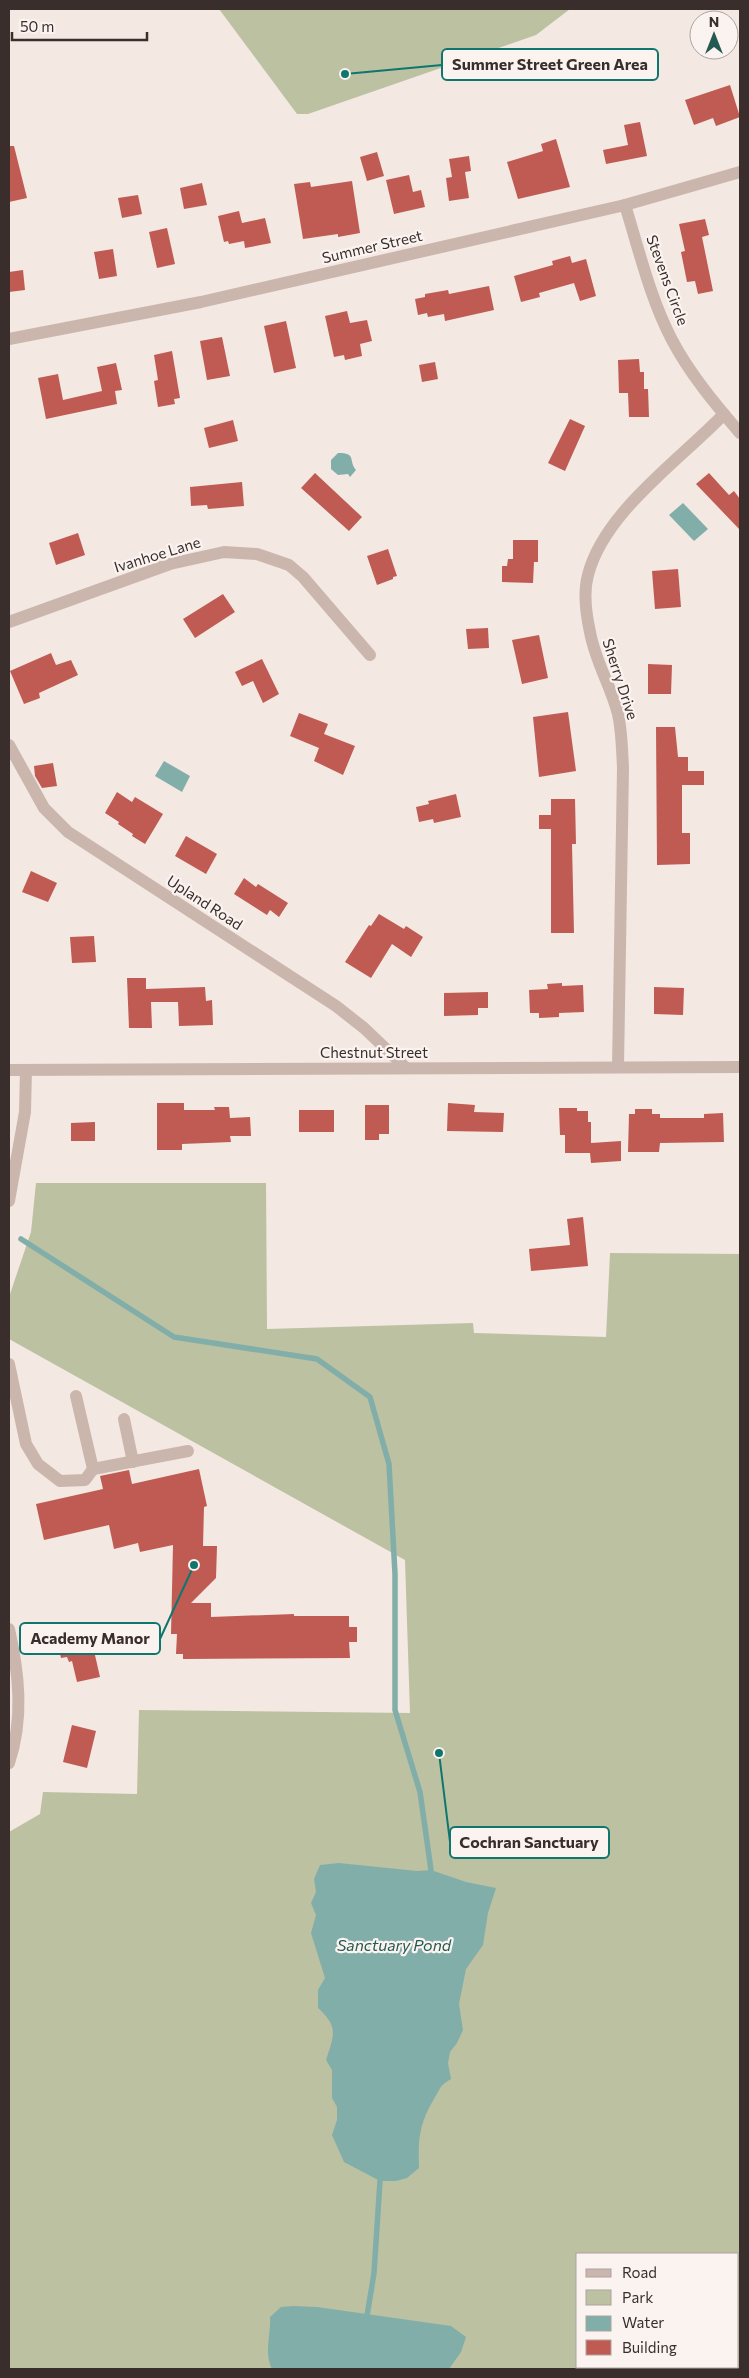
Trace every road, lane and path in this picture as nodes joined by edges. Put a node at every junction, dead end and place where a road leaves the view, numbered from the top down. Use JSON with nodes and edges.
{"nodes":[{"id":1,"x":740,"y":172,"type":"edge"},
{"id":2,"x":625,"y":205,"type":"junction"},
{"id":3,"x":9,"y":339,"type":"edge"},
{"id":4,"x":724,"y":414,"type":"junction"},
{"id":5,"x":740,"y":433,"type":"edge"},
{"id":6,"x":9,"y":622,"type":"edge"},
{"id":7,"x":370,"y":655,"type":"dead end"},
{"id":8,"x":9,"y":745,"type":"edge"},
{"id":9,"x":618,"y":1067,"type":"junction"},
{"id":10,"x":740,"y":1067,"type":"edge"},
{"id":11,"x":406,"y":1068,"type":"junction"},
{"id":12,"x":9,"y":1070,"type":"edge"},
{"id":13,"x":26,"y":1070,"type":"junction"},
{"id":14,"x":9,"y":1202,"type":"edge"},
{"id":15,"x":9,"y":1364,"type":"edge"},
{"id":16,"x":76,"y":1396,"type":"dead end"},
{"id":17,"x":124,"y":1419,"type":"dead end"},
{"id":18,"x":188,"y":1450,"type":"dead end"},
{"id":19,"x":133,"y":1462,"type":"junction"},
{"id":20,"x":93,"y":1469,"type":"junction"},
{"id":21,"x":9,"y":1629,"type":"edge"},
{"id":22,"x":9,"y":1763,"type":"edge"}],
"edges":[{"from":1,"to":2,"type":"street","name":"Summer Street"},
{"from":2,"to":3,"type":"street","name":"Summer Street"},
{"from":2,"to":4,"type":"street","name":"Stevens Circle"},
{"from":4,"to":5,"type":"street","name":"Stevens Circle"},
{"from":4,"to":9,"type":"street","name":"Sherry Drive"},
{"from":6,"to":7,"type":"street","name":"Ivanhoe Lane"},
{"from":8,"to":11,"type":"street","name":"Upland Road"},
{"from":9,"to":10,"type":"street","name":"Chestnut Street"},
{"from":9,"to":11,"type":"street","name":"Chestnut Street"},
{"from":11,"to":13,"type":"street","name":"Chestnut Street"},
{"from":12,"to":13,"type":"street","name":"Chestnut Street"},
{"from":13,"to":14,"type":"street"},
{"from":15,"to":20,"type":"street"},
{"from":16,"to":20,"type":"street"},
{"from":17,"to":19,"type":"street"},
{"from":18,"to":19,"type":"street"},
{"from":19,"to":20,"type":"street"},
{"from":21,"to":22,"type":"street"}]}
